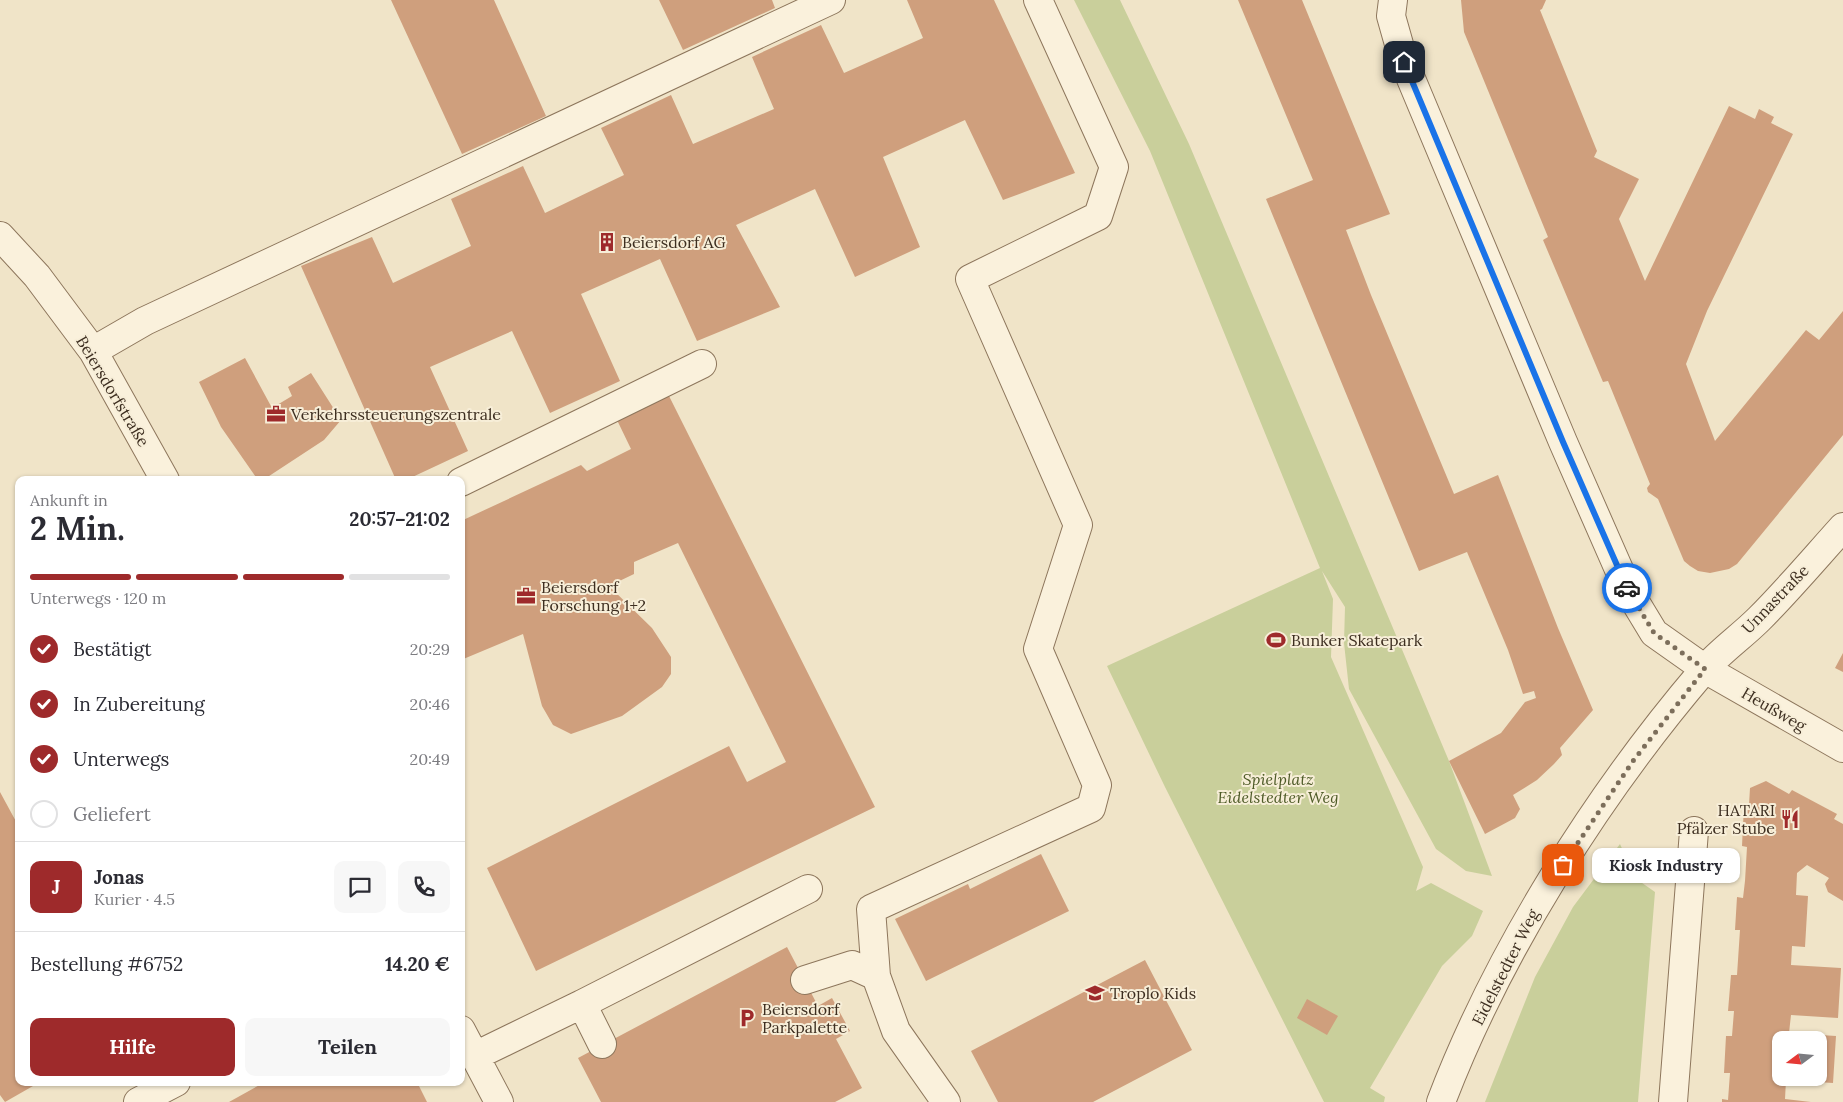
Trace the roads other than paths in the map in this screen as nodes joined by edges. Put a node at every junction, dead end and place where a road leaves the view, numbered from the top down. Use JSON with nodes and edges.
{"nodes":[{"id":1,"x":831,"y":0,"type":"edge"},
{"id":2,"x":1038,"y":0,"type":"edge"},
{"id":3,"x":1393,"y":0,"type":"edge"},
{"id":4,"x":0,"y":236,"type":"edge"},
{"id":5,"x":93,"y":351,"type":"junction"},
{"id":6,"x":702,"y":364,"type":"dead end"},
{"id":7,"x":163,"y":476,"type":"edge"},
{"id":8,"x":465,"y":480,"type":"edge"},
{"id":9,"x":1843,"y":527,"type":"edge"},
{"id":10,"x":1705,"y":669,"type":"junction"},
{"id":11,"x":1843,"y":748,"type":"edge"},
{"id":12,"x":1694,"y":831,"type":"dead end"},
{"id":13,"x":808,"y":889,"type":"dead end"},
{"id":14,"x":876,"y":976,"type":"junction"},
{"id":15,"x":805,"y":980,"type":"dead end"},
{"id":16,"x":582,"y":1004,"type":"junction"},
{"id":17,"x":465,"y":1037,"type":"edge"},
{"id":18,"x":602,"y":1044,"type":"dead end"},
{"id":19,"x":475,"y":1056,"type":"junction"},
{"id":20,"x":168,"y":1086,"type":"edge"},
{"id":21,"x":138,"y":1102,"type":"edge"},
{"id":22,"x":498,"y":1102,"type":"edge"},
{"id":23,"x":946,"y":1102,"type":"edge"},
{"id":24,"x":1441,"y":1102,"type":"edge"},
{"id":25,"x":1674,"y":1102,"type":"edge"}],
"edges":[{"from":1,"to":5,"type":"street"},
{"from":2,"to":14,"type":"street"},
{"from":3,"to":10,"type":"street","name":"Heußweg"},
{"from":4,"to":5,"type":"street","name":"Beiersdorfstraße"},
{"from":5,"to":7,"type":"street","name":"Beiersdorfstraße"},
{"from":6,"to":8,"type":"street"},
{"from":9,"to":10,"type":"street","name":"Unnastraße"},
{"from":10,"to":11,"type":"street","name":"Heußweg"},
{"from":10,"to":24,"type":"street","name":"Eidelstedter Weg"},
{"from":12,"to":25,"type":"street"},
{"from":13,"to":16,"type":"street"},
{"from":14,"to":15,"type":"street"},
{"from":14,"to":23,"type":"street"},
{"from":16,"to":18,"type":"street"},
{"from":16,"to":19,"type":"street"},
{"from":17,"to":19,"type":"street"},
{"from":19,"to":22,"type":"street"},
{"from":20,"to":21,"type":"street"}]}
